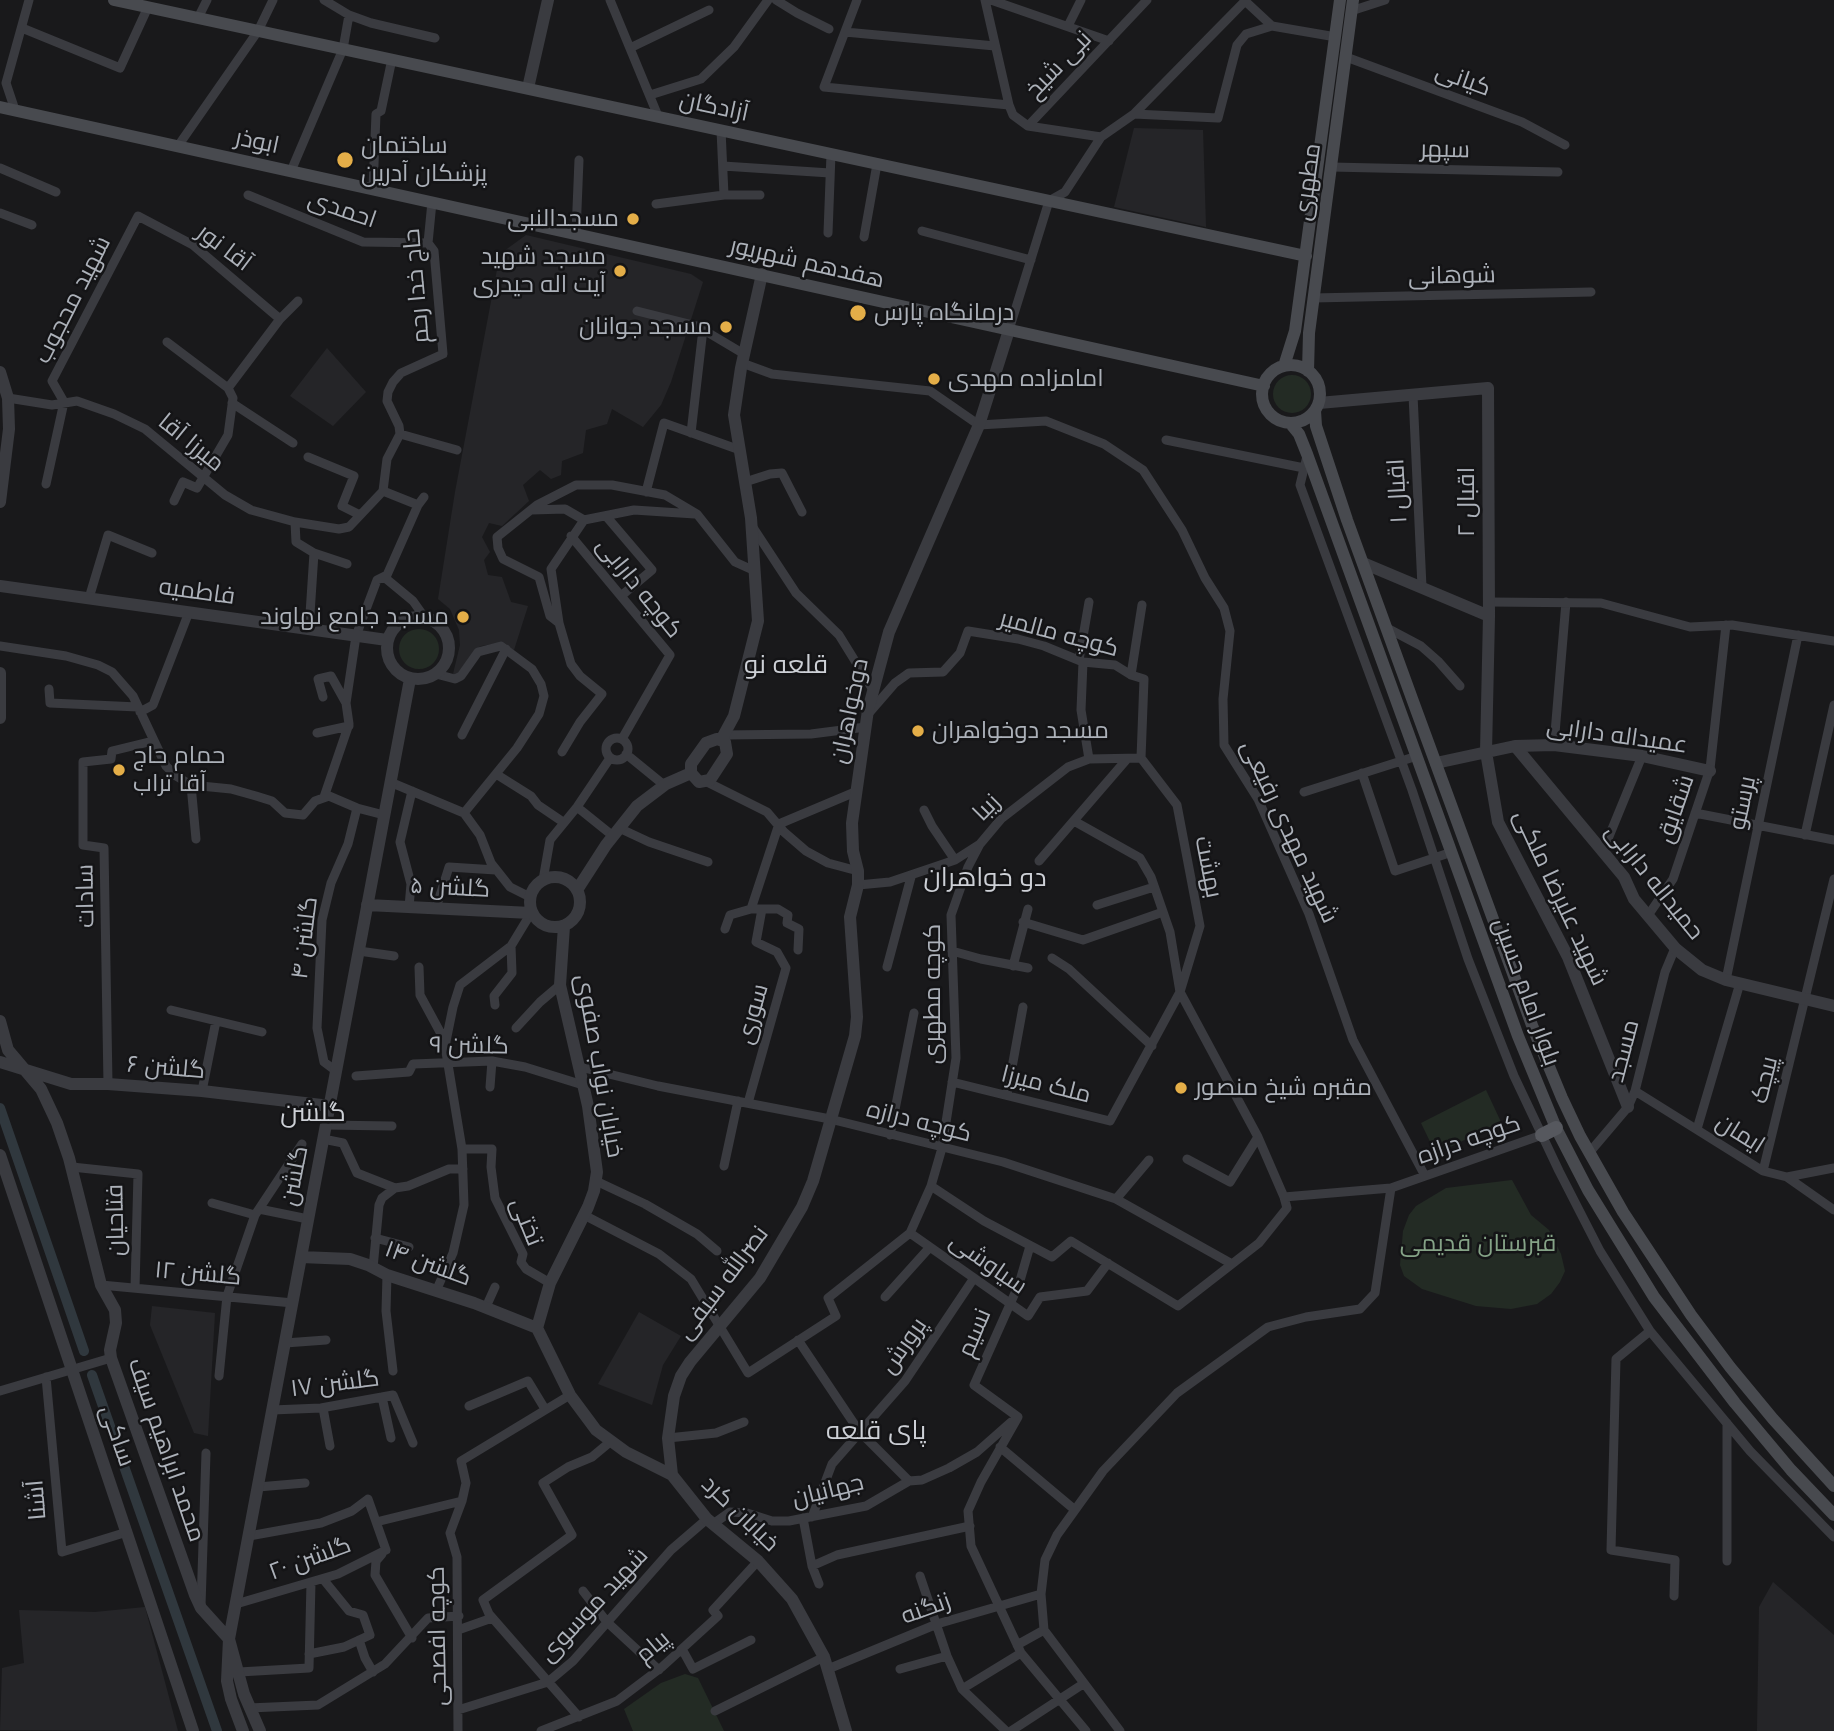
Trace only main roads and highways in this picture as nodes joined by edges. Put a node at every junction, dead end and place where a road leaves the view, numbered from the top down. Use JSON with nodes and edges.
{"nodes":[{"id":1,"x":114,"y":0,"type":"edge"},
{"id":2,"x":1340,"y":0,"type":"edge"},
{"id":3,"x":1352,"y":6,"type":"edge"},
{"id":4,"x":6,"y":111,"type":"edge"},
{"id":5,"x":504,"y":217,"type":"joint"},
{"id":6,"x":1306,"y":256,"type":"junction"},
{"id":7,"x":1284,"y":366,"type":"junction"},
{"id":8,"x":1308,"y":371,"type":"junction"},
{"id":9,"x":1264,"y":386,"type":"junction"},
{"id":10,"x":1317,"y":407,"type":"junction"},
{"id":11,"x":1290,"y":423,"type":"junction"},
{"id":12,"x":1556,"y":1128,"type":"junction"},
{"id":13,"x":1542,"y":1135,"type":"road end"},
{"id":14,"x":1834,"y":1486,"type":"edge"},
{"id":15,"x":1834,"y":1515,"type":"edge"}],
"edges":[{"from":1,"to":6,"type":"main road","name":"آزادگان"},
{"from":2,"to":6,"type":"main road","name":"مطهری"},
{"from":3,"to":8,"type":"main road","name":"مطهری"},
{"from":4,"to":5,"type":"main road","name":"ابوذر"},
{"from":5,"to":9,"type":"main road","name":"هفدهم شهریور"},
{"from":6,"to":7,"type":"main road","name":"مطهری"},
{"from":7,"to":8,"type":"main road"},
{"from":7,"to":9,"type":"main road"},
{"from":8,"to":10,"type":"main road"},
{"from":9,"to":11,"type":"main road"},
{"from":10,"to":11,"type":"main road"},
{"from":10,"to":14,"type":"main road","name":"بلوار امام حسین"},
{"from":11,"to":12,"type":"main road","name":"بلوار امام حسین"},
{"from":12,"to":13,"type":"main road"},
{"from":12,"to":15,"type":"main road","name":"بلوار امام حسین"}]}
